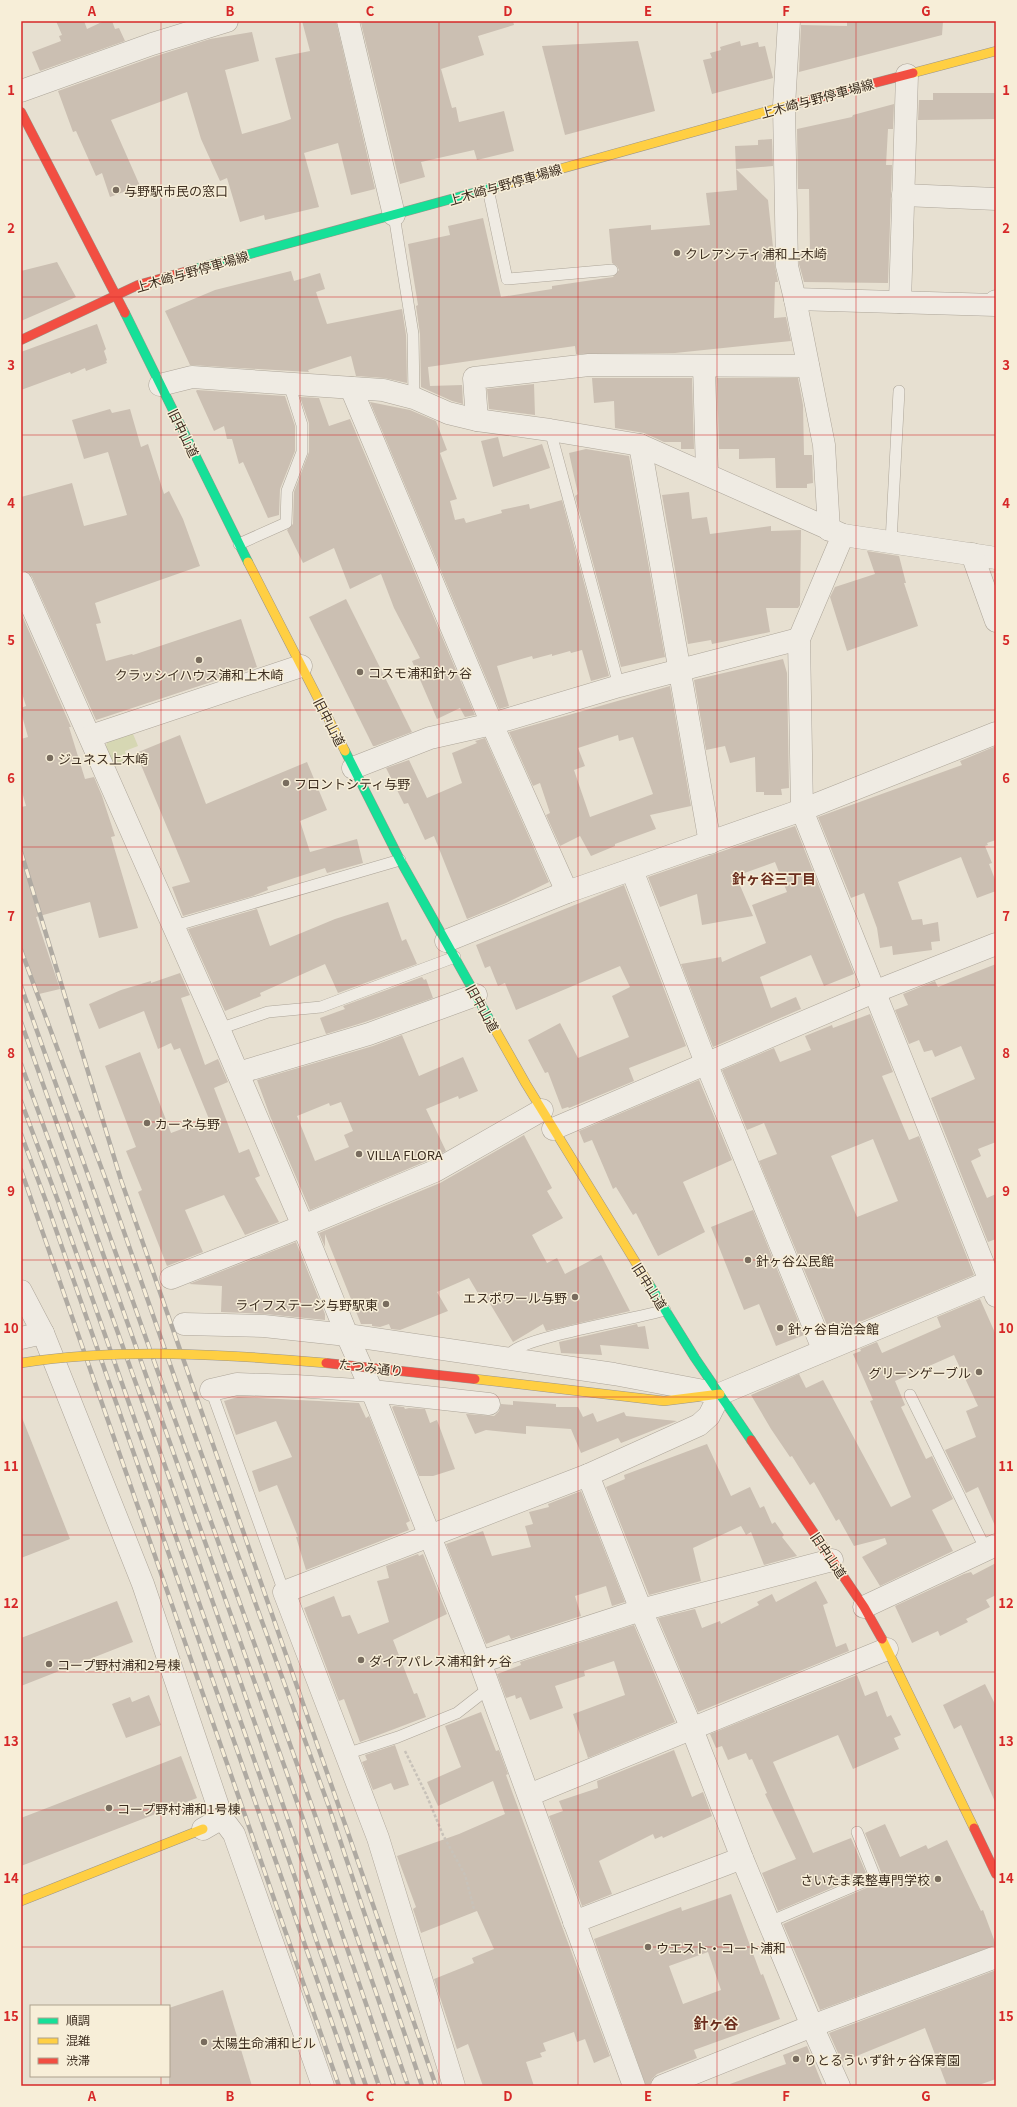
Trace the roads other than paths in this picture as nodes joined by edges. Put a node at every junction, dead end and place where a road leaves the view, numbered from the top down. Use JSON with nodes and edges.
{"nodes":[{"id":1,"x":227,"y":21,"type":"edge"},
{"id":2,"x":348,"y":21,"type":"edge"},
{"id":3,"x":789,"y":21,"type":"edge"},
{"id":4,"x":996,"y":51,"type":"edge"},
{"id":5,"x":907,"y":74,"type":"junction"},
{"id":6,"x":21,"y":91,"type":"edge"},
{"id":7,"x":784,"y":106,"type":"junction"},
{"id":8,"x":21,"y":112,"type":"edge"},
{"id":9,"x":488,"y":189,"type":"junction"},
{"id":10,"x":903,"y":195,"type":"junction"},
{"id":11,"x":996,"y":199,"type":"edge"},
{"id":12,"x":394,"y":215,"type":"junction"},
{"id":13,"x":612,"y":270,"type":"dead end"},
{"id":14,"x":116,"y":295,"type":"junction"},
{"id":15,"x":795,"y":299,"type":"junction"},
{"id":16,"x":996,"y":301,"type":"edge"},
{"id":17,"x":900,"y":302,"type":"junction"},
{"id":18,"x":21,"y":340,"type":"edge"},
{"id":19,"x":704,"y":366,"type":"junction"},
{"id":20,"x":808,"y":366,"type":"junction"},
{"id":21,"x":289,"y":384,"type":"junction"},
{"id":22,"x":160,"y":385,"type":"junction"},
{"id":23,"x":351,"y":388,"type":"junction"},
{"id":24,"x":899,"y":391,"type":"dead end"},
{"id":25,"x":414,"y":398,"type":"junction"},
{"id":26,"x":477,"y":420,"type":"junction"},
{"id":27,"x":550,"y":430,"type":"junction"},
{"id":28,"x":640,"y":445,"type":"junction"},
{"id":29,"x":707,"y":474,"type":"junction"},
{"id":30,"x":836,"y":533,"type":"junction"},
{"id":31,"x":891,"y":542,"type":"junction"},
{"id":32,"x":239,"y":544,"type":"junction"},
{"id":33,"x":972,"y":554,"type":"junction"},
{"id":34,"x":996,"y":558,"type":"edge"},
{"id":35,"x":21,"y":582,"type":"edge"},
{"id":36,"x":996,"y":621,"type":"edge"},
{"id":37,"x":799,"y":639,"type":"junction"},
{"id":38,"x":301,"y":666,"type":"junction"},
{"id":39,"x":680,"y":671,"type":"junction"},
{"id":40,"x":619,"y":686,"type":"junction"},
{"id":41,"x":492,"y":724,"type":"junction"},
{"id":42,"x":996,"y":734,"type":"edge"},
{"id":43,"x":91,"y":736,"type":"junction"},
{"id":44,"x":353,"y":768,"type":"junction"},
{"id":45,"x":802,"y":810,"type":"junction"},
{"id":46,"x":710,"y":843,"type":"junction"},
{"id":47,"x":400,"y":860,"type":"junction"},
{"id":48,"x":632,"y":870,"type":"junction"},
{"id":49,"x":567,"y":892,"type":"junction"},
{"id":50,"x":174,"y":926,"type":"junction"},
{"id":51,"x":996,"y":944,"type":"edge"},
{"id":52,"x":450,"y":949,"type":"junction"},
{"id":53,"x":874,"y":992,"type":"junction"},
{"id":54,"x":476,"y":995,"type":"junction"},
{"id":55,"x":219,"y":1029,"type":"junction"},
{"id":56,"x":706,"y":1063,"type":"junction"},
{"id":57,"x":238,"y":1073,"type":"junction"},
{"id":58,"x":542,"y":1110,"type":"junction"},
{"id":59,"x":553,"y":1129,"type":"junction"},
{"id":60,"x":303,"y":1226,"type":"junction"},
{"id":61,"x":171,"y":1278,"type":"dead end"},
{"id":62,"x":994,"y":1286,"type":"edge"},
{"id":63,"x":21,"y":1291,"type":"edge"},
{"id":64,"x":665,"y":1310,"type":"junction"},
{"id":65,"x":184,"y":1324,"type":"dead end"},
{"id":66,"x":43,"y":1333,"type":"junction"},
{"id":67,"x":347,"y":1336,"type":"junction"},
{"id":68,"x":21,"y":1338,"type":"edge"},
{"id":69,"x":823,"y":1349,"type":"junction"},
{"id":70,"x":510,"y":1360,"type":"junction"},
{"id":71,"x":21,"y":1363,"type":"edge"},
{"id":72,"x":211,"y":1390,"type":"joint"},
{"id":73,"x":372,"y":1391,"type":"junction"},
{"id":74,"x":720,"y":1394,"type":"junction"},
{"id":75,"x":910,"y":1395,"type":"dead end"},
{"id":76,"x":490,"y":1404,"type":"dead end"},
{"id":77,"x":588,"y":1475,"type":"junction"},
{"id":78,"x":429,"y":1537,"type":"junction"},
{"id":79,"x":991,"y":1548,"type":"edge"},
{"id":80,"x":832,"y":1560,"type":"junction"},
{"id":81,"x":284,"y":1592,"type":"junction"},
{"id":82,"x":864,"y":1607,"type":"junction"},
{"id":83,"x":641,"y":1610,"type":"junction"},
{"id":84,"x":887,"y":1649,"type":"junction"},
{"id":85,"x":480,"y":1662,"type":"junction"},
{"id":86,"x":490,"y":1688,"type":"junction"},
{"id":87,"x":692,"y":1729,"type":"junction"},
{"id":88,"x":346,"y":1754,"type":"junction"},
{"id":89,"x":529,"y":1795,"type":"junction"},
{"id":90,"x":222,"y":1818,"type":"junction"},
{"id":91,"x":204,"y":1830,"type":"joint"},
{"id":92,"x":857,"y":1832,"type":"dead end"},
{"id":93,"x":742,"y":1858,"type":"junction"},
{"id":94,"x":996,"y":1874,"type":"edge"},
{"id":95,"x":21,"y":1901,"type":"edge"},
{"id":96,"x":574,"y":1922,"type":"junction"},
{"id":97,"x":769,"y":1922,"type":"junction"},
{"id":98,"x":996,"y":1957,"type":"edge"},
{"id":99,"x":812,"y":2026,"type":"junction"},
{"id":100,"x":323,"y":2086,"type":"edge"},
{"id":101,"x":454,"y":2086,"type":"edge"},
{"id":102,"x":634,"y":2086,"type":"edge"},
{"id":103,"x":662,"y":2086,"type":"edge"},
{"id":104,"x":839,"y":2086,"type":"edge"}],
"edges":[{"from":1,"to":6,"type":"street"},
{"from":2,"to":12,"type":"street"},
{"from":3,"to":7,"type":"street"},
{"from":4,"to":5,"type":"main road","name":"上木崎与野停車場線"},
{"from":5,"to":7,"type":"main road","name":"上木崎与野停車場線"},
{"from":5,"to":10,"type":"street"},
{"from":7,"to":9,"type":"main road","name":"上木崎与野停車場線"},
{"from":7,"to":15,"type":"street"},
{"from":8,"to":14,"type":"main road","name":"旧中山道"},
{"from":9,"to":12,"type":"main road","name":"上木崎与野停車場線"},
{"from":9,"to":13,"type":"lane"},
{"from":10,"to":11,"type":"street"},
{"from":10,"to":17,"type":"street"},
{"from":12,"to":14,"type":"main road","name":"上木崎与野停車場線"},
{"from":12,"to":25,"type":"lane"},
{"from":14,"to":18,"type":"main road","name":"上木崎与野停車場線"},
{"from":14,"to":22,"type":"main road","name":"旧中山道"},
{"from":15,"to":17,"type":"street"},
{"from":15,"to":20,"type":"street"},
{"from":16,"to":17,"type":"street"},
{"from":19,"to":20,"type":"street"},
{"from":19,"to":26,"type":"street"},
{"from":19,"to":29,"type":"street"},
{"from":20,"to":30,"type":"street"},
{"from":21,"to":22,"type":"street"},
{"from":21,"to":23,"type":"street"},
{"from":21,"to":32,"type":"lane"},
{"from":22,"to":32,"type":"main road","name":"旧中山道"},
{"from":23,"to":25,"type":"street"},
{"from":23,"to":41,"type":"street"},
{"from":24,"to":31,"type":"lane"},
{"from":25,"to":26,"type":"street"},
{"from":26,"to":27,"type":"street"},
{"from":27,"to":28,"type":"street"},
{"from":27,"to":40,"type":"lane"},
{"from":28,"to":29,"type":"street"},
{"from":28,"to":39,"type":"street"},
{"from":29,"to":30,"type":"street"},
{"from":30,"to":31,"type":"street"},
{"from":30,"to":37,"type":"street"},
{"from":31,"to":33,"type":"street"},
{"from":32,"to":38,"type":"main road","name":"旧中山道"},
{"from":33,"to":34,"type":"street"},
{"from":33,"to":36,"type":"street"},
{"from":35,"to":43,"type":"street"},
{"from":37,"to":39,"type":"street"},
{"from":37,"to":45,"type":"street"},
{"from":38,"to":43,"type":"street"},
{"from":38,"to":44,"type":"main road","name":"旧中山道"},
{"from":39,"to":40,"type":"street"},
{"from":39,"to":46,"type":"street"},
{"from":40,"to":41,"type":"street"},
{"from":41,"to":44,"type":"street"},
{"from":41,"to":49,"type":"street"},
{"from":42,"to":45,"type":"street"},
{"from":43,"to":50,"type":"street"},
{"from":44,"to":47,"type":"main road","name":"旧中山道"},
{"from":45,"to":46,"type":"street"},
{"from":45,"to":53,"type":"street"},
{"from":46,"to":48,"type":"street"},
{"from":47,"to":50,"type":"lane"},
{"from":47,"to":52,"type":"main road","name":"旧中山道"},
{"from":48,"to":49,"type":"street"},
{"from":48,"to":56,"type":"street"},
{"from":49,"to":52,"type":"street"},
{"from":50,"to":55,"type":"street"},
{"from":51,"to":53,"type":"street"},
{"from":52,"to":54,"type":"main road","name":"旧中山道"},
{"from":52,"to":55,"type":"lane"},
{"from":53,"to":56,"type":"street"},
{"from":53,"to":62,"type":"street"},
{"from":54,"to":57,"type":"street"},
{"from":54,"to":58,"type":"main road","name":"旧中山道"},
{"from":55,"to":57,"type":"street"},
{"from":56,"to":59,"type":"street"},
{"from":56,"to":69,"type":"street"},
{"from":57,"to":60,"type":"street"},
{"from":58,"to":59,"type":"main road","name":"旧中山道"},
{"from":58,"to":60,"type":"street"},
{"from":59,"to":64,"type":"main road","name":"旧中山道"},
{"from":60,"to":61,"type":"street"},
{"from":60,"to":67,"type":"street"},
{"from":62,"to":69,"type":"street"},
{"from":63,"to":66,"type":"street"},
{"from":64,"to":70,"type":"lane"},
{"from":64,"to":74,"type":"main road","name":"旧中山道"},
{"from":65,"to":67,"type":"street"},
{"from":66,"to":68,"type":"street"},
{"from":66,"to":90,"type":"street"},
{"from":67,"to":70,"type":"street"},
{"from":67,"to":73,"type":"street"},
{"from":69,"to":74,"type":"street"},
{"from":70,"to":74,"type":"street"},
{"from":71,"to":74,"type":"main road","name":"たつみ通り","bridge":true},
{"from":72,"to":73,"type":"street"},
{"from":72,"to":81,"type":"lane"},
{"from":73,"to":76,"type":"street"},
{"from":73,"to":78,"type":"street"},
{"from":74,"to":77,"type":"street"},
{"from":74,"to":80,"type":"main road","name":"旧中山道"},
{"from":75,"to":79,"type":"lane"},
{"from":77,"to":78,"type":"street"},
{"from":77,"to":83,"type":"street"},
{"from":78,"to":81,"type":"street"},
{"from":78,"to":85,"type":"street"},
{"from":79,"to":82,"type":"street"},
{"from":80,"to":82,"type":"main road","name":"旧中山道"},
{"from":80,"to":83,"type":"street"},
{"from":81,"to":88,"type":"street"},
{"from":82,"to":84,"type":"main road","name":"旧中山道"},
{"from":83,"to":85,"type":"street"},
{"from":83,"to":87,"type":"street"},
{"from":84,"to":87,"type":"street"},
{"from":84,"to":94,"type":"main road","name":"旧中山道"},
{"from":85,"to":86,"type":"street"},
{"from":86,"to":88,"type":"lane"},
{"from":86,"to":89,"type":"street"},
{"from":87,"to":89,"type":"street"},
{"from":87,"to":93,"type":"street"},
{"from":88,"to":101,"type":"street"},
{"from":89,"to":96,"type":"street"},
{"from":90,"to":91,"type":"street"},
{"from":90,"to":100,"type":"street"},
{"from":91,"to":95,"type":"main road"},
{"from":92,"to":97,"type":"lane"},
{"from":93,"to":96,"type":"street"},
{"from":93,"to":97,"type":"street"},
{"from":96,"to":102,"type":"street"},
{"from":97,"to":99,"type":"street"},
{"from":98,"to":99,"type":"street"},
{"from":99,"to":103,"type":"street"},
{"from":99,"to":104,"type":"street"}]}
